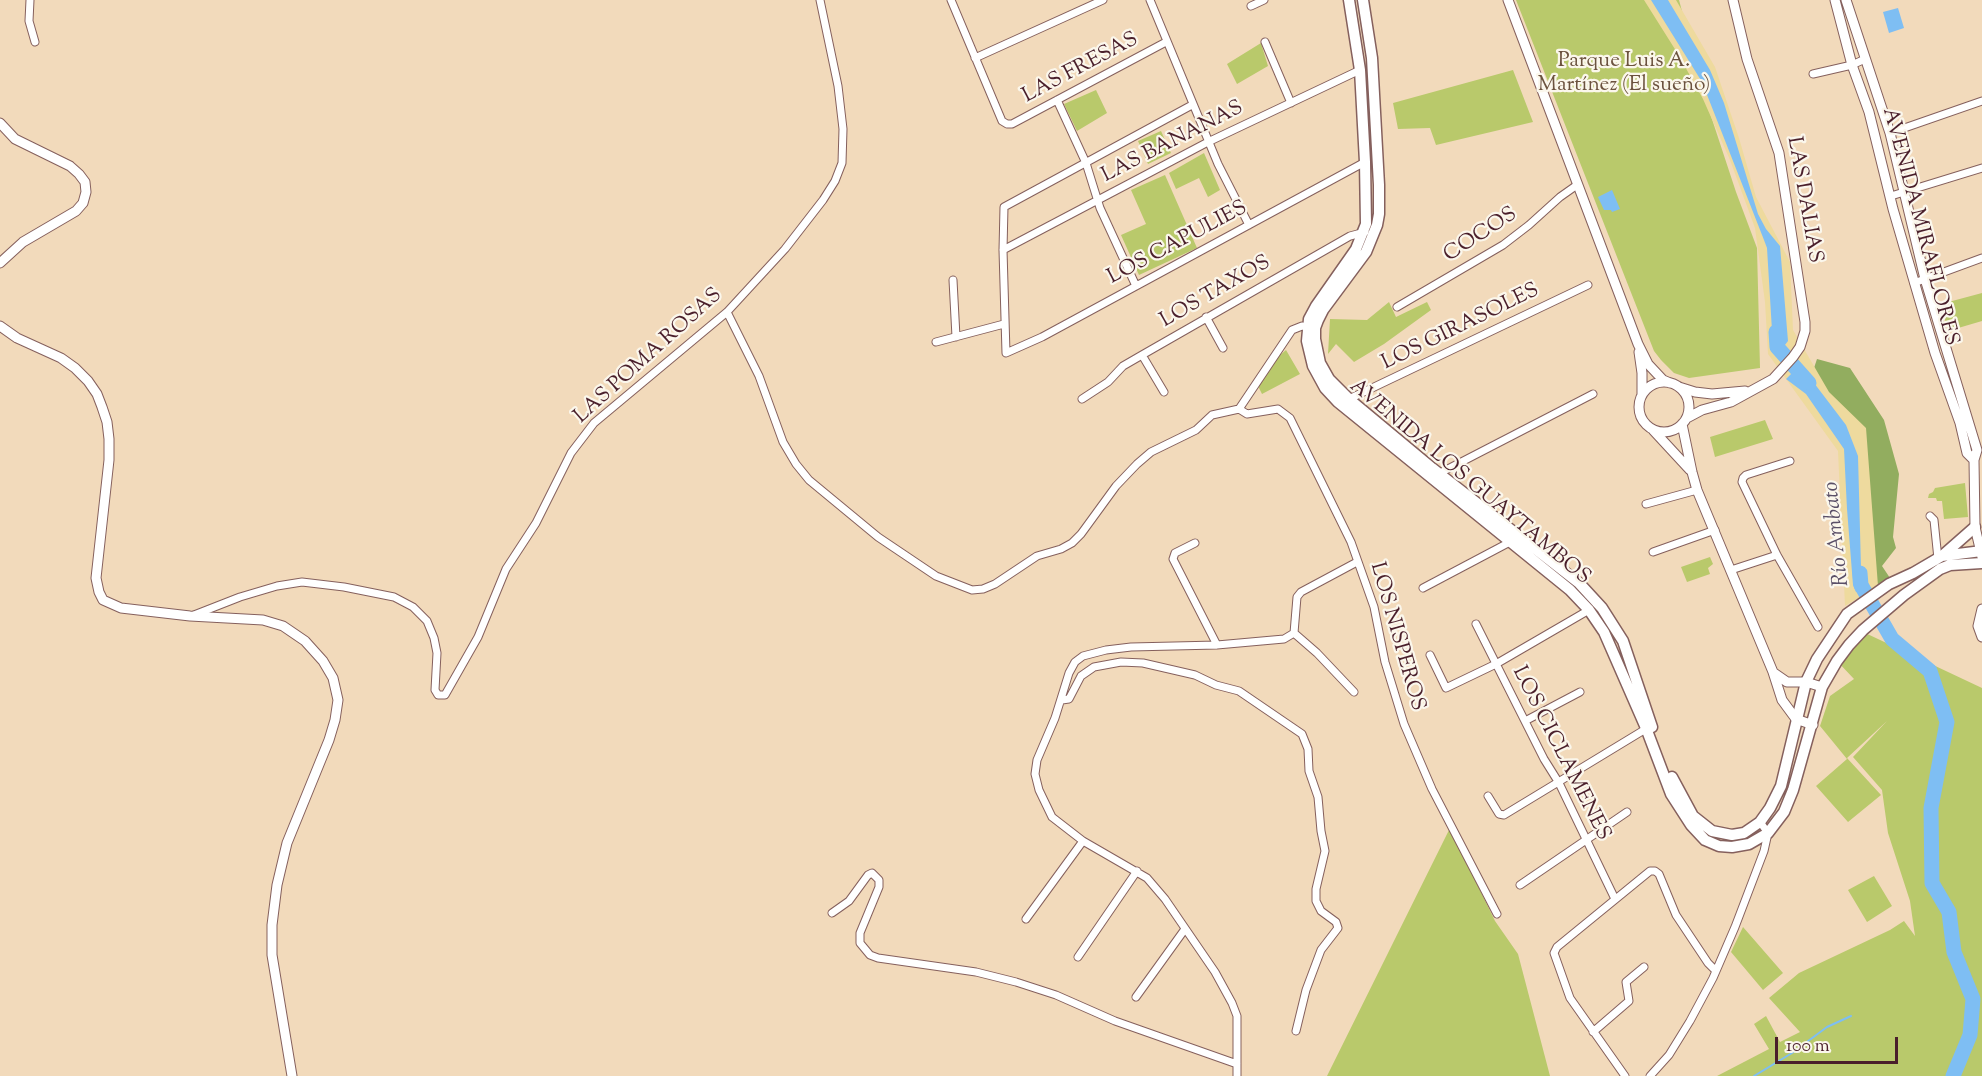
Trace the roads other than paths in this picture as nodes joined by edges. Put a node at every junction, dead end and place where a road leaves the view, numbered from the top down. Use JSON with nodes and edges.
{"nodes":[{"id":1,"x":30,"y":0,"type":"edge"},
{"id":2,"x":820,"y":0,"type":"edge"},
{"id":3,"x":951,"y":0,"type":"edge"},
{"id":4,"x":1103,"y":0,"type":"edge"},
{"id":5,"x":1150,"y":0,"type":"edge"},
{"id":6,"x":1264,"y":0,"type":"edge"},
{"id":7,"x":1349,"y":0,"type":"edge"},
{"id":8,"x":1363,"y":0,"type":"edge"},
{"id":9,"x":1508,"y":0,"type":"edge"},
{"id":10,"x":1733,"y":0,"type":"edge"},
{"id":11,"x":1834,"y":0,"type":"edge"},
{"id":12,"x":1846,"y":0,"type":"edge"},
{"id":13,"x":1251,"y":6,"type":"dead end"},
{"id":14,"x":35,"y":42,"type":"dead end"},
{"id":15,"x":1166,"y":42,"type":"junction"},
{"id":16,"x":1265,"y":42,"type":"dead end"},
{"id":17,"x":975,"y":58,"type":"junction"},
{"id":18,"x":1865,"y":59,"type":"junction"},
{"id":19,"x":1852,"y":65,"type":"junction"},
{"id":20,"x":1360,"y":70,"type":"junction"},
{"id":21,"x":1813,"y":74,"type":"dead end"},
{"id":22,"x":1057,"y":100,"type":"junction"},
{"id":23,"x":1982,"y":101,"type":"edge"},
{"id":24,"x":1291,"y":103,"type":"junction"},
{"id":25,"x":1192,"y":105,"type":"junction"},
{"id":26,"x":1881,"y":107,"type":"junction"},
{"id":27,"x":1869,"y":112,"type":"junction"},
{"id":28,"x":0,"y":123,"type":"edge"},
{"id":29,"x":1890,"y":133,"type":"junction"},
{"id":30,"x":1208,"y":142,"type":"junction"},
{"id":31,"x":1896,"y":157,"type":"junction"},
{"id":32,"x":1882,"y":161,"type":"junction"},
{"id":33,"x":1365,"y":162,"type":"junction"},
{"id":34,"x":1086,"y":163,"type":"junction"},
{"id":35,"x":1982,"y":168,"type":"edge"},
{"id":36,"x":1577,"y":185,"type":"junction"},
{"id":37,"x":1903,"y":191,"type":"junction"},
{"id":38,"x":1891,"y":196,"type":"junction"},
{"id":39,"x":1097,"y":200,"type":"junction"},
{"id":40,"x":1249,"y":225,"type":"junction"},
{"id":41,"x":1368,"y":234,"type":"junction"},
{"id":42,"x":1003,"y":250,"type":"junction"},
{"id":43,"x":1982,"y":258,"type":"edge"},
{"id":44,"x":0,"y":264,"type":"edge"},
{"id":45,"x":1925,"y":279,"type":"junction"},
{"id":46,"x":953,"y":280,"type":"dead end"},
{"id":47,"x":1914,"y":283,"type":"junction"},
{"id":48,"x":1588,"y":285,"type":"dead end"},
{"id":49,"x":1136,"y":286,"type":"junction"},
{"id":50,"x":1397,"y":307,"type":"dead end"},
{"id":51,"x":727,"y":312,"type":"junction"},
{"id":52,"x":1206,"y":317,"type":"junction"},
{"id":53,"x":1004,"y":324,"type":"junction"},
{"id":54,"x":0,"y":326,"type":"edge"},
{"id":55,"x":1311,"y":327,"type":"junction"},
{"id":56,"x":956,"y":337,"type":"junction"},
{"id":57,"x":936,"y":342,"type":"dead end"},
{"id":58,"x":1638,"y":344,"type":"junction"},
{"id":59,"x":1223,"y":348,"type":"dead end"},
{"id":60,"x":1947,"y":350,"type":"junction"},
{"id":61,"x":1935,"y":354,"type":"junction"},
{"id":62,"x":1142,"y":355,"type":"junction"},
{"id":63,"x":1317,"y":364,"type":"junction"},
{"id":64,"x":1675,"y":385,"type":"junction"},
{"id":65,"x":1754,"y":390,"type":"junction"},
{"id":66,"x":1164,"y":392,"type":"dead end"},
{"id":67,"x":1593,"y":394,"type":"dead end"},
{"id":68,"x":1642,"y":396,"type":"junction"},
{"id":69,"x":1082,"y":399,"type":"dead end"},
{"id":70,"x":1349,"y":399,"type":"junction"},
{"id":71,"x":1239,"y":409,"type":"junction"},
{"id":72,"x":1684,"y":421,"type":"junction"},
{"id":73,"x":1653,"y":430,"type":"junction"},
{"id":74,"x":1790,"y":461,"type":"dead end"},
{"id":75,"x":1977,"y":465,"type":"edge"},
{"id":76,"x":1433,"y":472,"type":"junction"},
{"id":77,"x":1692,"y":472,"type":"junction"},
{"id":78,"x":1697,"y":490,"type":"junction"},
{"id":79,"x":1646,"y":504,"type":"dead end"},
{"id":80,"x":1930,"y":516,"type":"dead end"},
{"id":81,"x":1975,"y":527,"type":"junction"},
{"id":82,"x":1715,"y":530,"type":"junction"},
{"id":83,"x":1510,"y":542,"type":"junction"},
{"id":84,"x":1196,"y":543,"type":"dead end"},
{"id":85,"x":1653,"y":552,"type":"dead end"},
{"id":86,"x":1777,"y":555,"type":"junction"},
{"id":87,"x":1982,"y":555,"type":"edge"},
{"id":88,"x":1940,"y":558,"type":"junction"},
{"id":89,"x":1357,"y":561,"type":"junction"},
{"id":90,"x":1731,"y":570,"type":"junction"},
{"id":91,"x":1423,"y":588,"type":"dead end"},
{"id":92,"x":1982,"y":609,"type":"edge"},
{"id":93,"x":1589,"y":610,"type":"junction"},
{"id":94,"x":190,"y":616,"type":"junction"},
{"id":95,"x":1476,"y":624,"type":"dead end"},
{"id":96,"x":1818,"y":627,"type":"dead end"},
{"id":97,"x":1294,"y":633,"type":"junction"},
{"id":98,"x":1982,"y":637,"type":"edge"},
{"id":99,"x":1217,"y":645,"type":"junction"},
{"id":100,"x":1430,"y":655,"type":"dead end"},
{"id":101,"x":1496,"y":664,"type":"junction"},
{"id":102,"x":1773,"y":672,"type":"junction"},
{"id":103,"x":1806,"y":682,"type":"junction"},
{"id":104,"x":1822,"y":687,"type":"junction"},
{"id":105,"x":1354,"y":692,"type":"dead end"},
{"id":106,"x":1580,"y":692,"type":"dead end"},
{"id":107,"x":1062,"y":700,"type":"junction"},
{"id":108,"x":1796,"y":719,"type":"junction"},
{"id":109,"x":1525,"y":721,"type":"junction"},
{"id":110,"x":1812,"y":724,"type":"junction"},
{"id":111,"x":1649,"y":727,"type":"junction"},
{"id":112,"x":1559,"y":783,"type":"junction"},
{"id":113,"x":1781,"y":786,"type":"junction"},
{"id":114,"x":1793,"y":790,"type":"junction"},
{"id":115,"x":1488,"y":796,"type":"dead end"},
{"id":116,"x":1627,"y":812,"type":"dead end"},
{"id":117,"x":1760,"y":822,"type":"junction"},
{"id":118,"x":1768,"y":833,"type":"junction"},
{"id":119,"x":1585,"y":840,"type":"junction"},
{"id":120,"x":1083,"y":841,"type":"junction"},
{"id":121,"x":1137,"y":871,"type":"junction"},
{"id":122,"x":1520,"y":885,"type":"dead end"},
{"id":123,"x":1615,"y":899,"type":"junction"},
{"id":124,"x":832,"y":913,"type":"dead end"},
{"id":125,"x":1497,"y":914,"type":"dead end"},
{"id":126,"x":1026,"y":919,"type":"dead end"},
{"id":127,"x":1185,"y":929,"type":"junction"},
{"id":128,"x":1078,"y":957,"type":"dead end"},
{"id":129,"x":1644,"y":967,"type":"dead end"},
{"id":130,"x":1716,"y":971,"type":"junction"},
{"id":131,"x":1136,"y":997,"type":"dead end"},
{"id":132,"x":1296,"y":1031,"type":"dead end"},
{"id":133,"x":1593,"y":1032,"type":"junction"},
{"id":134,"x":1237,"y":1064,"type":"junction"},
{"id":135,"x":292,"y":1076,"type":"edge"},
{"id":136,"x":1237,"y":1076,"type":"edge"},
{"id":137,"x":1625,"y":1076,"type":"edge"},
{"id":138,"x":1650,"y":1076,"type":"edge"}],
"edges":[{"from":1,"to":14,"type":"street"},
{"from":2,"to":51,"type":"street","name":"LAS POMA ROSAS"},
{"from":3,"to":17,"type":"street"},
{"from":4,"to":17,"type":"street"},
{"from":5,"to":15,"type":"street"},
{"from":6,"to":13,"type":"street"},
{"from":7,"to":20,"type":"main road"},
{"from":8,"to":41,"type":"main road"},
{"from":9,"to":36,"type":"main road"},
{"from":10,"to":65,"type":"main road","name":"LAS DALIAS"},
{"from":11,"to":19,"type":"main road","name":"AVENIDA MIRAFLORES"},
{"from":12,"to":18,"type":"main road","name":"AVENIDA MIRAFLORES"},
{"from":15,"to":22,"type":"street","name":"LAS FRESAS"},
{"from":15,"to":25,"type":"street"},
{"from":16,"to":24,"type":"street"},
{"from":17,"to":22,"type":"street","name":"LAS FRESAS"},
{"from":18,"to":19,"type":"street"},
{"from":18,"to":26,"type":"main road","name":"AVENIDA MIRAFLORES"},
{"from":19,"to":21,"type":"street"},
{"from":19,"to":27,"type":"main road","name":"AVENIDA MIRAFLORES"},
{"from":20,"to":24,"type":"street","name":"LAS BANANAS"},
{"from":20,"to":33,"type":"main road"},
{"from":22,"to":34,"type":"street"},
{"from":23,"to":29,"type":"street"},
{"from":24,"to":30,"type":"street","name":"LAS BANANAS"},
{"from":25,"to":30,"type":"street"},
{"from":25,"to":34,"type":"street"},
{"from":26,"to":27,"type":"street"},
{"from":26,"to":29,"type":"main road","name":"AVENIDA MIRAFLORES"},
{"from":27,"to":32,"type":"main road","name":"AVENIDA MIRAFLORES"},
{"from":28,"to":44,"type":"main road"},
{"from":29,"to":31,"type":"main road","name":"AVENIDA MIRAFLORES"},
{"from":30,"to":39,"type":"street","name":"LAS BANANAS"},
{"from":30,"to":40,"type":"street"},
{"from":31,"to":32,"type":"main road"},
{"from":31,"to":37,"type":"main road","name":"AVENIDA MIRAFLORES"},
{"from":32,"to":38,"type":"main road","name":"AVENIDA MIRAFLORES"},
{"from":33,"to":40,"type":"street","name":"LOS CAPULIES"},
{"from":33,"to":41,"type":"main road"},
{"from":34,"to":39,"type":"street"},
{"from":34,"to":42,"type":"street"},
{"from":35,"to":37,"type":"street"},
{"from":36,"to":50,"type":"street","name":"COCOS"},
{"from":36,"to":58,"type":"main road"},
{"from":37,"to":38,"type":"street"},
{"from":37,"to":45,"type":"main road","name":"AVENIDA MIRAFLORES"},
{"from":38,"to":47,"type":"main road","name":"AVENIDA MIRAFLORES"},
{"from":39,"to":42,"type":"street","name":"LAS BANANAS"},
{"from":39,"to":49,"type":"street"},
{"from":40,"to":49,"type":"street","name":"LOS CAPULIES"},
{"from":41,"to":52,"type":"street","name":"LOS TAXOS"},
{"from":41,"to":55,"type":"main road"},
{"from":42,"to":53,"type":"street"},
{"from":43,"to":45,"type":"street"},
{"from":45,"to":47,"type":"street"},
{"from":45,"to":60,"type":"main road","name":"AVENIDA MIRAFLORES"},
{"from":46,"to":56,"type":"street"},
{"from":47,"to":61,"type":"main road","name":"AVENIDA MIRAFLORES"},
{"from":48,"to":70,"type":"street","name":"LOS GIRASOLES"},
{"from":49,"to":53,"type":"street","name":"LOS CAPULIES"},
{"from":51,"to":71,"type":"street"},
{"from":51,"to":94,"type":"street","name":"LAS POMA ROSAS"},
{"from":52,"to":59,"type":"street"},
{"from":52,"to":62,"type":"street","name":"LOS TAXOS"},
{"from":53,"to":56,"type":"street"},
{"from":54,"to":94,"type":"main road"},
{"from":55,"to":63,"type":"main road","name":"AVENIDA LOS GUAYTAMBOS"},
{"from":55,"to":71,"type":"street"},
{"from":56,"to":57,"type":"street"},
{"from":58,"to":64,"type":"main road"},
{"from":58,"to":68,"type":"main road"},
{"from":60,"to":61,"type":"main road"},
{"from":60,"to":75,"type":"main road","name":"AVENIDA MIRAFLORES"},
{"from":61,"to":75,"type":"main road","name":"AVENIDA MIRAFLORES"},
{"from":62,"to":66,"type":"street"},
{"from":62,"to":69,"type":"street","name":"LOS TAXOS"},
{"from":63,"to":70,"type":"main road","name":"AVENIDA LOS GUAYTAMBOS"},
{"from":63,"to":76,"type":"main road","name":"AVENIDA LOS GUAYTAMBOS"},
{"from":64,"to":65,"type":"main road","name":"LAS DALIAS"},
{"from":64,"to":68,"type":"main road"},
{"from":64,"to":72,"type":"main road"},
{"from":65,"to":72,"type":"main road","name":"LAS DALIAS"},
{"from":67,"to":76,"type":"street"},
{"from":68,"to":73,"type":"main road"},
{"from":70,"to":76,"type":"main road","name":"AVENIDA LOS GUAYTAMBOS"},
{"from":71,"to":89,"type":"street","name":"LOS NISPEROS"},
{"from":72,"to":73,"type":"main road"},
{"from":72,"to":77,"type":"main road"},
{"from":73,"to":77,"type":"main road"},
{"from":74,"to":86,"type":"street"},
{"from":75,"to":81,"type":"main road","name":"AVENIDA MIRAFLORES"},
{"from":76,"to":83,"type":"main road","name":"AVENIDA LOS GUAYTAMBOS"},
{"from":76,"to":111,"type":"main road","name":"AVENIDA LOS GUAYTAMBOS"},
{"from":77,"to":78,"type":"main road"},
{"from":78,"to":79,"type":"street"},
{"from":78,"to":82,"type":"main road"},
{"from":80,"to":88,"type":"street"},
{"from":81,"to":87,"type":"main road","name":"AVENIDA MIRAFLORES"},
{"from":81,"to":88,"type":"main road"},
{"from":82,"to":85,"type":"street"},
{"from":82,"to":90,"type":"main road"},
{"from":83,"to":91,"type":"street"},
{"from":83,"to":93,"type":"main road","name":"AVENIDA LOS GUAYTAMBOS"},
{"from":84,"to":99,"type":"street"},
{"from":86,"to":90,"type":"street"},
{"from":86,"to":96,"type":"street"},
{"from":87,"to":88,"type":"main road"},
{"from":87,"to":104,"type":"main road","name":"AVENIDA LOS GUAYTAMBOS"},
{"from":88,"to":103,"type":"main road"},
{"from":89,"to":97,"type":"street"},
{"from":89,"to":125,"type":"street","name":"LOS NISPEROS"},
{"from":90,"to":102,"type":"main road"},
{"from":92,"to":98,"type":"main road"},
{"from":93,"to":101,"type":"street"},
{"from":93,"to":111,"type":"main road","name":"AVENIDA LOS GUAYTAMBOS"},
{"from":94,"to":135,"type":"main road"},
{"from":95,"to":101,"type":"street","name":"LOS CICLAMENES"},
{"from":97,"to":99,"type":"street"},
{"from":97,"to":105,"type":"street"},
{"from":99,"to":107,"type":"street"},
{"from":100,"to":101,"type":"street"},
{"from":101,"to":109,"type":"street","name":"LOS CICLAMENES"},
{"from":102,"to":103,"type":"main road"},
{"from":102,"to":108,"type":"main road"},
{"from":103,"to":104,"type":"main road"},
{"from":103,"to":108,"type":"main road"},
{"from":104,"to":110,"type":"main road","name":"AVENIDA LOS GUAYTAMBOS"},
{"from":106,"to":109,"type":"street"},
{"from":107,"to":120,"type":"street"},
{"from":107,"to":132,"type":"street"},
{"from":108,"to":110,"type":"main road"},
{"from":108,"to":113,"type":"main road"},
{"from":109,"to":112,"type":"street","name":"LOS CICLAMENES"},
{"from":110,"to":114,"type":"main road","name":"AVENIDA LOS GUAYTAMBOS"},
{"from":111,"to":112,"type":"street"},
{"from":111,"to":117,"type":"main road","name":"AVENIDA LOS GUAYTAMBOS"},
{"from":111,"to":118,"type":"main road","name":"AVENIDA LOS GUAYTAMBOS"},
{"from":112,"to":115,"type":"street"},
{"from":112,"to":119,"type":"street","name":"LOS CICLAMENES"},
{"from":113,"to":114,"type":"main road"},
{"from":113,"to":117,"type":"main road"},
{"from":114,"to":118,"type":"main road","name":"AVENIDA LOS GUAYTAMBOS"},
{"from":116,"to":119,"type":"street"},
{"from":117,"to":118,"type":"street"},
{"from":118,"to":130,"type":"street"},
{"from":119,"to":122,"type":"street"},
{"from":119,"to":123,"type":"street","name":"LOS CICLAMENES"},
{"from":120,"to":121,"type":"street"},
{"from":120,"to":126,"type":"street"},
{"from":121,"to":127,"type":"street"},
{"from":121,"to":128,"type":"street"},
{"from":123,"to":130,"type":"street"},
{"from":123,"to":133,"type":"street"},
{"from":124,"to":134,"type":"street"},
{"from":127,"to":131,"type":"street"},
{"from":127,"to":134,"type":"street"},
{"from":129,"to":133,"type":"street"},
{"from":130,"to":138,"type":"street"},
{"from":133,"to":137,"type":"street"},
{"from":134,"to":136,"type":"street"}]}
